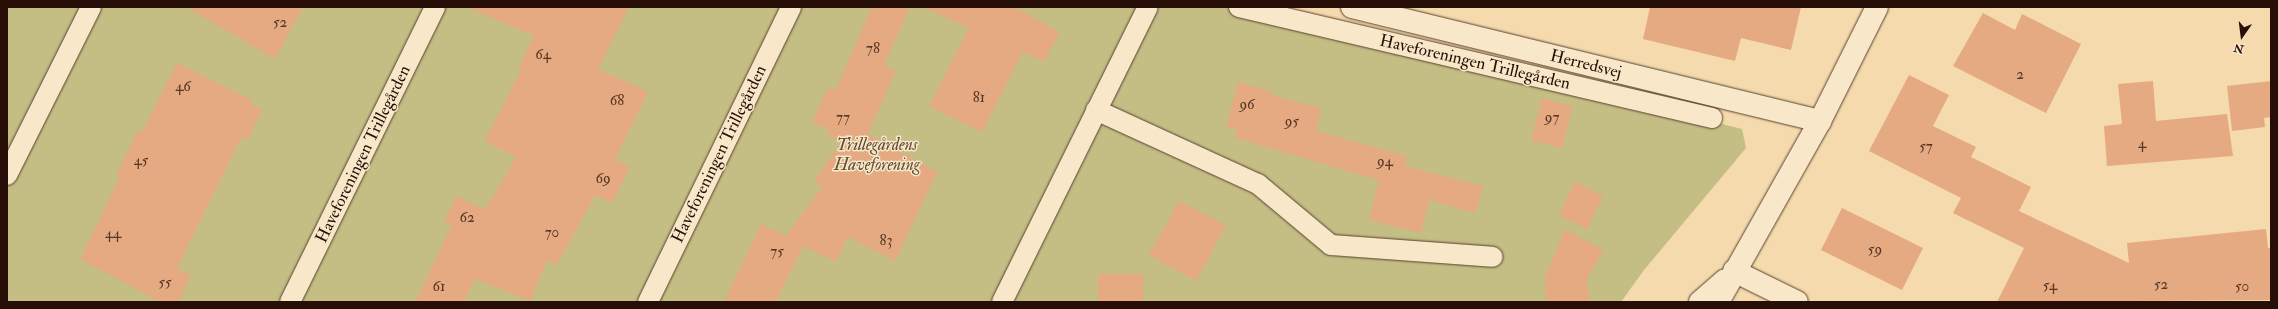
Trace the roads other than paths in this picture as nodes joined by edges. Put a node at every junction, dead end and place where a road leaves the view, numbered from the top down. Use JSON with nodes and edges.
{"nodes":[{"id":1,"x":91,"y":7,"type":"edge"},
{"id":2,"x":435,"y":7,"type":"edge"},
{"id":3,"x":791,"y":7,"type":"edge"},
{"id":4,"x":1148,"y":7,"type":"edge"},
{"id":5,"x":1239,"y":7,"type":"edge"},
{"id":6,"x":1352,"y":7,"type":"edge"},
{"id":7,"x":1877,"y":7,"type":"edge"},
{"id":8,"x":1096,"y":110,"type":"junction"},
{"id":9,"x":1712,"y":118,"type":"dead end"},
{"id":10,"x":1820,"y":121,"type":"junction"},
{"id":11,"x":7,"y":175,"type":"edge"},
{"id":12,"x":1493,"y":257,"type":"dead end"},
{"id":13,"x":1734,"y":271,"type":"junction"},
{"id":14,"x":290,"y":302,"type":"edge"},
{"id":15,"x":648,"y":302,"type":"edge"},
{"id":16,"x":1002,"y":302,"type":"edge"},
{"id":17,"x":1700,"y":302,"type":"edge"},
{"id":18,"x":1718,"y":302,"type":"edge"},
{"id":19,"x":1797,"y":302,"type":"edge"}],
"edges":[{"from":1,"to":11,"type":"lane"},
{"from":2,"to":14,"type":"lane","name":"Haveforeningen Trillegården"},
{"from":3,"to":15,"type":"lane","name":"Haveforeningen Trillegården"},
{"from":4,"to":8,"type":"lane"},
{"from":5,"to":9,"type":"lane","name":"Haveforeningen Trillegården"},
{"from":6,"to":10,"type":"street","name":"Herredsvej"},
{"from":7,"to":10,"type":"street"},
{"from":8,"to":12,"type":"lane"},
{"from":8,"to":16,"type":"lane"},
{"from":10,"to":13,"type":"street"},
{"from":13,"to":17,"type":"street"},
{"from":13,"to":18,"type":"street"},
{"from":13,"to":19,"type":"street"}]}
